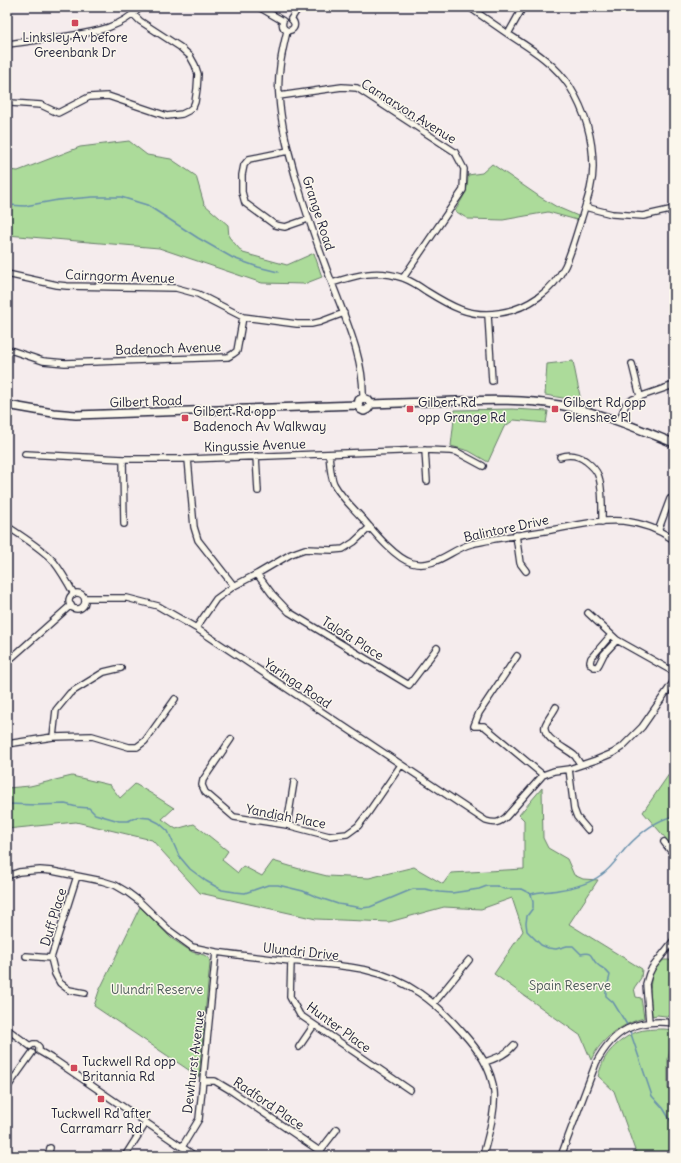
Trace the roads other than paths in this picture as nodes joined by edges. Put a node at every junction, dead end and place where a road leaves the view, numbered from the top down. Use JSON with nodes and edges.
{"nodes":[{"id":1,"x":141,"y":7,"type":"edge"},
{"id":2,"x":259,"y":7,"type":"edge"},
{"id":3,"x":299,"y":7,"type":"edge"},
{"id":4,"x":468,"y":7,"type":"edge"},
{"id":5,"x":523,"y":7,"type":"edge"},
{"id":6,"x":134,"y":15,"type":"junction"},
{"id":7,"x":291,"y":19,"type":"junction"},
{"id":8,"x":283,"y":21,"type":"junction"},
{"id":9,"x":287,"y":31,"type":"junction"},
{"id":10,"x":508,"y":34,"type":"junction"},
{"id":11,"x":7,"y":44,"type":"edge"},
{"id":12,"x":279,"y":96,"type":"junction"},
{"id":13,"x":7,"y":100,"type":"edge"},
{"id":14,"x":288,"y":150,"type":"junction"},
{"id":15,"x":585,"y":207,"type":"junction"},
{"id":16,"x":674,"y":209,"type":"edge"},
{"id":17,"x":308,"y":219,"type":"junction"},
{"id":18,"x":7,"y":274,"type":"edge"},
{"id":19,"x":404,"y":278,"type":"junction"},
{"id":20,"x":332,"y":283,"type":"junction"},
{"id":21,"x":344,"y":314,"type":"junction"},
{"id":22,"x":488,"y":315,"type":"junction"},
{"id":23,"x":243,"y":318,"type":"junction"},
{"id":24,"x":7,"y":349,"type":"edge"},
{"id":25,"x":632,"y":364,"type":"dead end"},
{"id":26,"x":492,"y":382,"type":"dead end"},
{"id":27,"x":674,"y":385,"type":"edge"},
{"id":28,"x":640,"y":396,"type":"junction"},
{"id":29,"x":363,"y":398,"type":"junction"},
{"id":30,"x":371,"y":404,"type":"junction"},
{"id":31,"x":7,"y":405,"type":"edge"},
{"id":32,"x":358,"y":405,"type":"junction"},
{"id":33,"x":619,"y":421,"type":"junction"},
{"id":34,"x":674,"y":443,"type":"edge"},
{"id":35,"x":425,"y":450,"type":"junction"},
{"id":36,"x":25,"y":454,"type":"dead end"},
{"id":37,"x":329,"y":454,"type":"junction"},
{"id":38,"x":256,"y":456,"type":"junction"},
{"id":39,"x":560,"y":457,"type":"dead end"},
{"id":40,"x":123,"y":459,"type":"junction"},
{"id":41,"x":188,"y":459,"type":"junction"},
{"id":42,"x":483,"y":466,"type":"dead end"},
{"id":43,"x":427,"y":481,"type":"dead end"},
{"id":44,"x":258,"y":491,"type":"dead end"},
{"id":45,"x":670,"y":500,"type":"dead end"},
{"id":46,"x":602,"y":522,"type":"junction"},
{"id":47,"x":124,"y":524,"type":"dead end"},
{"id":48,"x":7,"y":526,"type":"edge"},
{"id":49,"x":370,"y":527,"type":"junction"},
{"id":50,"x":658,"y":531,"type":"junction"},
{"id":51,"x":516,"y":535,"type":"junction"},
{"id":52,"x":674,"y":540,"type":"edge"},
{"id":53,"x":526,"y":571,"type":"dead end"},
{"id":54,"x":257,"y":574,"type":"junction"},
{"id":55,"x":234,"y":586,"type":"junction"},
{"id":56,"x":74,"y":594,"type":"junction"},
{"id":57,"x":85,"y":598,"type":"junction"},
{"id":58,"x":71,"y":605,"type":"junction"},
{"id":59,"x":588,"y":613,"type":"dead end"},
{"id":60,"x":196,"y":628,"type":"junction"},
{"id":61,"x":610,"y":635,"type":"junction"},
{"id":62,"x":617,"y":640,"type":"junction"},
{"id":63,"x":436,"y":648,"type":"dead end"},
{"id":64,"x":518,"y":656,"type":"dead end"},
{"id":65,"x":7,"y":662,"type":"edge"},
{"id":66,"x":121,"y":668,"type":"dead end"},
{"id":67,"x":674,"y":672,"type":"edge"},
{"id":68,"x":674,"y":681,"type":"edge"},
{"id":69,"x":175,"y":699,"type":"dead end"},
{"id":70,"x":556,"y":707,"type":"dead end"},
{"id":71,"x":53,"y":737,"type":"junction"},
{"id":72,"x":231,"y":739,"type":"dead end"},
{"id":73,"x":7,"y":744,"type":"edge"},
{"id":74,"x":580,"y":764,"type":"junction"},
{"id":75,"x":401,"y":765,"type":"junction"},
{"id":76,"x":569,"y":769,"type":"junction"},
{"id":77,"x":543,"y":775,"type":"junction"},
{"id":78,"x":294,"y":782,"type":"dead end"},
{"id":79,"x":286,"y":825,"type":"junction"},
{"id":80,"x":588,"y":830,"type":"dead end"},
{"id":81,"x":664,"y":842,"type":"dead end"},
{"id":82,"x":674,"y":855,"type":"edge"},
{"id":83,"x":7,"y":876,"type":"edge"},
{"id":84,"x":77,"y":876,"type":"junction"},
{"id":85,"x":674,"y":940,"type":"edge"},
{"id":86,"x":216,"y":952,"type":"junction"},
{"id":87,"x":26,"y":956,"type":"dead end"},
{"id":88,"x":52,"y":958,"type":"junction"},
{"id":89,"x":469,"y":960,"type":"dead end"},
{"id":90,"x":291,"y":961,"type":"junction"},
{"id":91,"x":85,"y":993,"type":"dead end"},
{"id":92,"x":434,"y":1003,"type":"junction"},
{"id":93,"x":649,"y":1022,"type":"junction"},
{"id":94,"x":674,"y":1023,"type":"edge"},
{"id":95,"x":314,"y":1025,"type":"junction"},
{"id":96,"x":7,"y":1029,"type":"edge"},
{"id":97,"x":514,"y":1045,"type":"dead end"},
{"id":98,"x":30,"y":1046,"type":"junction"},
{"id":99,"x":300,"y":1047,"type":"dead end"},
{"id":100,"x":38,"y":1051,"type":"junction"},
{"id":101,"x":32,"y":1053,"type":"junction"},
{"id":102,"x":485,"y":1062,"type":"junction"},
{"id":103,"x":203,"y":1080,"type":"junction"},
{"id":104,"x":7,"y":1088,"type":"edge"},
{"id":105,"x":410,"y":1090,"type":"dead end"},
{"id":106,"x":146,"y":1123,"type":"junction"},
{"id":107,"x":337,"y":1129,"type":"dead end"},
{"id":108,"x":182,"y":1147,"type":"junction"},
{"id":109,"x":50,"y":1148,"type":"dead end"},
{"id":110,"x":320,"y":1151,"type":"junction"},
{"id":111,"x":48,"y":1156,"type":"edge"},
{"id":112,"x":125,"y":1156,"type":"edge"},
{"id":113,"x":195,"y":1156,"type":"edge"},
{"id":114,"x":327,"y":1156,"type":"edge"},
{"id":115,"x":483,"y":1156,"type":"edge"},
{"id":116,"x":561,"y":1156,"type":"edge"}],
"edges":[{"from":1,"to":6,"type":"street"},
{"from":2,"to":8,"type":"street"},
{"from":3,"to":7,"type":"street"},
{"from":4,"to":10,"type":"street"},
{"from":5,"to":10,"type":"street"},
{"from":6,"to":11,"type":"street"},
{"from":6,"to":13,"type":"street"},
{"from":7,"to":8,"type":"street"},
{"from":7,"to":9,"type":"street"},
{"from":8,"to":9,"type":"street"},
{"from":9,"to":12,"type":"street","name":"Grange Road"},
{"from":10,"to":15,"type":"street"},
{"from":12,"to":14,"type":"street","name":"Grange Road"},
{"from":12,"to":19,"type":"street","name":"Carnarvon Avenue"},
{"from":14,"to":17,"type":"street","name":"Grange Road"},
{"from":14,"to":17,"type":"street"},
{"from":15,"to":16,"type":"street"},
{"from":15,"to":22,"type":"street"},
{"from":17,"to":20,"type":"street","name":"Grange Road"},
{"from":18,"to":23,"type":"street","name":"Cairngorm Avenue"},
{"from":19,"to":20,"type":"street"},
{"from":19,"to":22,"type":"street"},
{"from":20,"to":21,"type":"street","name":"Grange Road"},
{"from":21,"to":23,"type":"street","name":"Cairngorm Avenue"},
{"from":21,"to":29,"type":"street","name":"Grange Road"},
{"from":22,"to":26,"type":"street"},
{"from":23,"to":24,"type":"street","name":"Badenoch Avenue"},
{"from":25,"to":28,"type":"street"},
{"from":27,"to":28,"type":"street"},
{"from":28,"to":33,"type":"street"},
{"from":29,"to":30,"type":"main road"},
{"from":29,"to":32,"type":"main road"},
{"from":30,"to":32,"type":"main road"},
{"from":30,"to":33,"type":"main road"},
{"from":31,"to":32,"type":"main road","name":"Gilbert Road"},
{"from":33,"to":34,"type":"main road"},
{"from":35,"to":37,"type":"street","name":"Kingussie Avenue"},
{"from":35,"to":42,"type":"street","name":"Kingussie Avenue"},
{"from":35,"to":43,"type":"street"},
{"from":36,"to":40,"type":"street","name":"Kingussie Avenue"},
{"from":37,"to":38,"type":"street","name":"Kingussie Avenue"},
{"from":37,"to":49,"type":"street","name":"Balintore Drive"},
{"from":38,"to":41,"type":"street","name":"Kingussie Avenue"},
{"from":38,"to":44,"type":"street"},
{"from":39,"to":46,"type":"street"},
{"from":40,"to":41,"type":"street","name":"Kingussie Avenue"},
{"from":40,"to":47,"type":"street"},
{"from":41,"to":55,"type":"street"},
{"from":45,"to":50,"type":"street"},
{"from":46,"to":50,"type":"street","name":"Balintore Drive"},
{"from":46,"to":51,"type":"street","name":"Balintore Drive"},
{"from":48,"to":56,"type":"street"},
{"from":49,"to":51,"type":"street","name":"Balintore Drive"},
{"from":49,"to":54,"type":"street"},
{"from":50,"to":52,"type":"street","name":"Balintore Drive"},
{"from":51,"to":53,"type":"street"},
{"from":54,"to":55,"type":"street"},
{"from":54,"to":63,"type":"street","name":"Talofa Place"},
{"from":55,"to":60,"type":"street"},
{"from":56,"to":57,"type":"street"},
{"from":56,"to":58,"type":"street"},
{"from":57,"to":58,"type":"street"},
{"from":57,"to":60,"type":"street","name":"Yaringa Road"},
{"from":58,"to":65,"type":"street"},
{"from":59,"to":61,"type":"street"},
{"from":60,"to":75,"type":"street","name":"Yaringa Road"},
{"from":61,"to":62,"type":"street"},
{"from":61,"to":62,"type":"street"},
{"from":62,"to":67,"type":"street"},
{"from":64,"to":77,"type":"street"},
{"from":66,"to":71,"type":"street"},
{"from":68,"to":74,"type":"street"},
{"from":69,"to":71,"type":"street"},
{"from":70,"to":74,"type":"street"},
{"from":71,"to":73,"type":"street"},
{"from":72,"to":79,"type":"street","name":"Yandiah Place"},
{"from":74,"to":76,"type":"street"},
{"from":75,"to":77,"type":"street","name":"Yaringa Road"},
{"from":75,"to":79,"type":"street","name":"Yandiah Place"},
{"from":76,"to":77,"type":"street"},
{"from":76,"to":80,"type":"street"},
{"from":78,"to":79,"type":"street"},
{"from":81,"to":82,"type":"street"},
{"from":83,"to":84,"type":"street","name":"Ulundri Drive"},
{"from":84,"to":86,"type":"street","name":"Ulundri Drive"},
{"from":84,"to":88,"type":"street","name":"Duff Place"},
{"from":85,"to":93,"type":"street"},
{"from":86,"to":90,"type":"street","name":"Ulundri Drive"},
{"from":86,"to":103,"type":"street","name":"Dewhurst Avenue"},
{"from":87,"to":88,"type":"street"},
{"from":88,"to":91,"type":"street","name":"Duff Place"},
{"from":89,"to":92,"type":"street"},
{"from":90,"to":92,"type":"street","name":"Ulundri Drive"},
{"from":90,"to":95,"type":"street","name":"Hunter Place"},
{"from":92,"to":102,"type":"street","name":"Ulundri Drive"},
{"from":93,"to":94,"type":"street"},
{"from":93,"to":116,"type":"street"},
{"from":95,"to":99,"type":"street"},
{"from":95,"to":105,"type":"street","name":"Hunter Place"},
{"from":96,"to":98,"type":"street"},
{"from":97,"to":102,"type":"street"},
{"from":98,"to":100,"type":"street"},
{"from":98,"to":101,"type":"street"},
{"from":100,"to":101,"type":"street"},
{"from":100,"to":106,"type":"street"},
{"from":101,"to":104,"type":"street"},
{"from":102,"to":115,"type":"street","name":"Ulundri Drive"},
{"from":103,"to":108,"type":"street","name":"Dewhurst Avenue"},
{"from":103,"to":110,"type":"street","name":"Radford Place"},
{"from":106,"to":108,"type":"street"},
{"from":106,"to":112,"type":"street"},
{"from":107,"to":110,"type":"street"},
{"from":108,"to":113,"type":"street"},
{"from":109,"to":111,"type":"street"},
{"from":110,"to":114,"type":"street","name":"Radford Place"}]}
